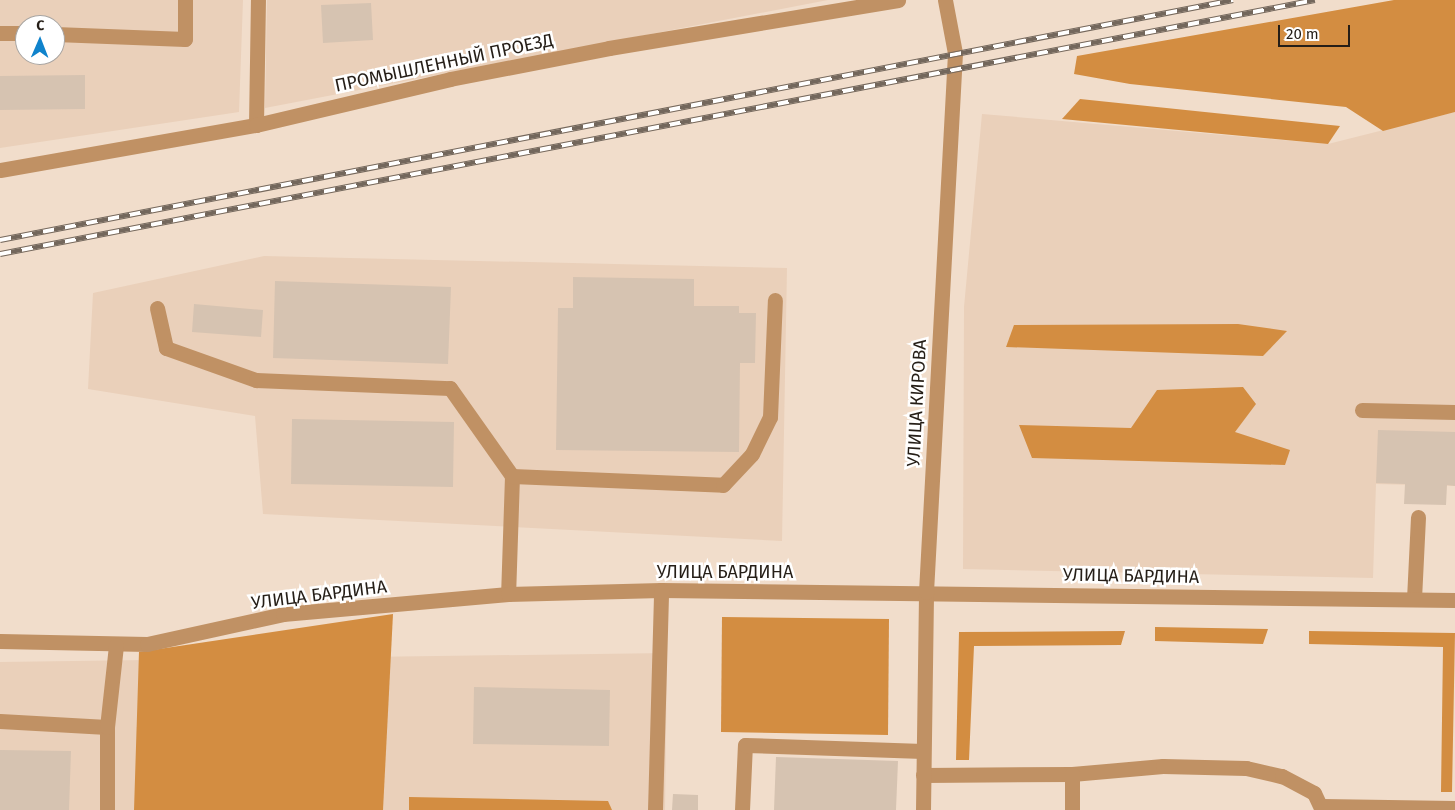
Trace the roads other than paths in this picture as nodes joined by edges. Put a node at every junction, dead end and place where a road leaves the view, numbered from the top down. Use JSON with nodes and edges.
{"nodes":[{"id":1,"x":185,"y":0,"type":"edge"},
{"id":2,"x":258,"y":0,"type":"edge"},
{"id":3,"x":898,"y":0,"type":"edge"},
{"id":4,"x":945,"y":0,"type":"edge"},
{"id":5,"x":0,"y":33,"type":"edge"},
{"id":6,"x":15,"y":34,"type":"edge"},
{"id":7,"x":65,"y":34,"type":"edge"},
{"id":8,"x":256,"y":125,"type":"junction"},
{"id":9,"x":0,"y":170,"type":"edge"},
{"id":10,"x":776,"y":300,"type":"dead end"},
{"id":11,"x":157,"y":308,"type":"dead end"},
{"id":12,"x":1362,"y":410,"type":"dead end"},
{"id":13,"x":1455,"y":412,"type":"edge"},
{"id":14,"x":512,"y":476,"type":"junction"},
{"id":15,"x":1418,"y":517,"type":"dead end"},
{"id":16,"x":660,"y":590,"type":"junction"},
{"id":17,"x":926,"y":592,"type":"junction"},
{"id":18,"x":508,"y":594,"type":"junction"},
{"id":19,"x":1414,"y":599,"type":"junction"},
{"id":20,"x":1455,"y":600,"type":"edge"},
{"id":21,"x":0,"y":641,"type":"edge"},
{"id":22,"x":116,"y":645,"type":"junction"},
{"id":23,"x":0,"y":721,"type":"edge"},
{"id":24,"x":107,"y":727,"type":"junction"},
{"id":25,"x":923,"y":751,"type":"junction"},
{"id":26,"x":1072,"y":774,"type":"junction"},
{"id":27,"x":923,"y":775,"type":"junction"},
{"id":28,"x":1322,"y":808,"type":"edge"},
{"id":29,"x":1455,"y":808,"type":"edge"},
{"id":30,"x":107,"y":810,"type":"edge"},
{"id":31,"x":655,"y":810,"type":"edge"},
{"id":32,"x":742,"y":810,"type":"edge"},
{"id":33,"x":923,"y":810,"type":"edge"},
{"id":34,"x":1072,"y":810,"type":"edge"}],
"edges":[{"from":1,"to":7,"type":"street"},
{"from":2,"to":8,"type":"street"},
{"from":3,"to":8,"type":"street","name":"ПРОМЫШЛЕННЫЙ ПРОЕЗД"},
{"from":4,"to":17,"type":"street","name":"УЛИЦА КИРОВА"},
{"from":5,"to":6,"type":"street"},
{"from":8,"to":9,"type":"street","name":"ПРОМЫШЛЕННЫЙ ПРОЕЗД"},
{"from":10,"to":14,"type":"street"},
{"from":11,"to":14,"type":"street"},
{"from":12,"to":13,"type":"street"},
{"from":14,"to":18,"type":"street"},
{"from":15,"to":19,"type":"street"},
{"from":16,"to":17,"type":"street","name":"УЛИЦА БАРДИНА"},
{"from":16,"to":18,"type":"street","name":"УЛИЦА БАРДИНА"},
{"from":16,"to":31,"type":"street"},
{"from":17,"to":19,"type":"street","name":"УЛИЦА БАРДИНА"},
{"from":17,"to":25,"type":"street","name":"УЛИЦА КИРОВА"},
{"from":18,"to":22,"type":"street","name":"УЛИЦА БАРДИНА"},
{"from":19,"to":20,"type":"street","name":"УЛИЦА БАРДИНА"},
{"from":21,"to":22,"type":"street","name":"УЛИЦА БАРДИНА"},
{"from":22,"to":24,"type":"street"},
{"from":23,"to":24,"type":"street"},
{"from":24,"to":30,"type":"street"},
{"from":25,"to":27,"type":"street","name":"УЛИЦА КИРОВА"},
{"from":25,"to":32,"type":"street"},
{"from":26,"to":27,"type":"street"},
{"from":26,"to":28,"type":"street"},
{"from":26,"to":34,"type":"street"},
{"from":27,"to":33,"type":"street","name":"УЛИЦА КИРОВА"},
{"from":28,"to":29,"type":"street"}]}
